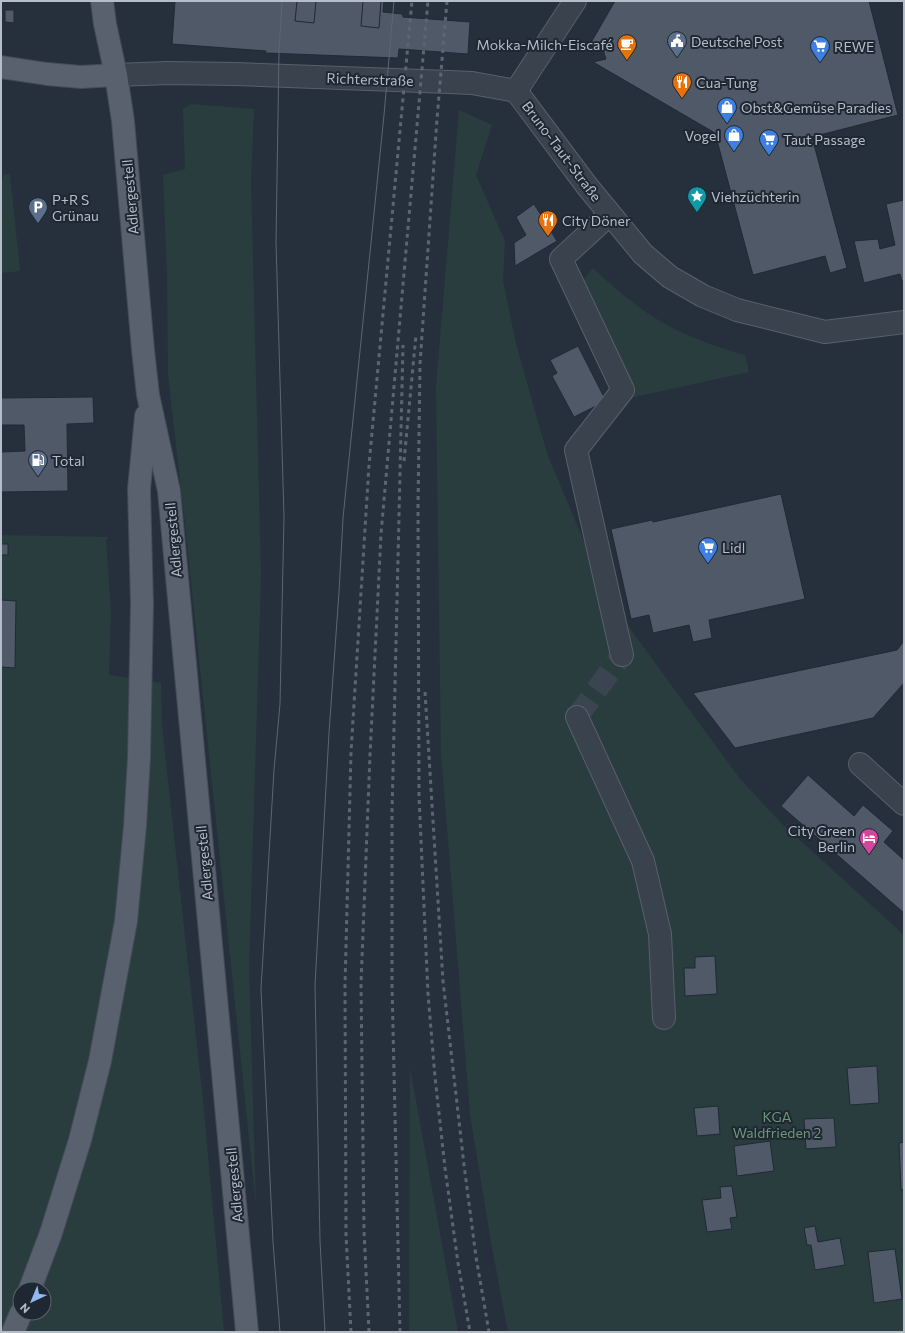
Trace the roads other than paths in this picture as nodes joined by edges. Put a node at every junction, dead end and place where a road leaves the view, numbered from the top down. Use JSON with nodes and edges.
{"nodes":[{"id":1,"x":102,"y":1,"type":"edge"},
{"id":2,"x":575,"y":1,"type":"edge"},
{"id":3,"x":1,"y":67,"type":"edge"},
{"id":4,"x":116,"y":75,"type":"junction"},
{"id":5,"x":516,"y":91,"type":"junction"},
{"id":6,"x":610,"y":214,"type":"junction"},
{"id":7,"x":904,"y":322,"type":"edge"},
{"id":8,"x":148,"y":395,"type":"junction"},
{"id":9,"x":622,"y":655,"type":"dead end"},
{"id":10,"x":577,"y":717,"type":"dead end"},
{"id":11,"x":860,"y":764,"type":"dead end"},
{"id":12,"x":904,"y":804,"type":"edge"},
{"id":13,"x":664,"y":1018,"type":"dead end"},
{"id":14,"x":33,"y":1281,"type":"edge"},
{"id":15,"x":18,"y":1321,"type":"edge"},
{"id":16,"x":13,"y":1332,"type":"edge"},
{"id":17,"x":247,"y":1332,"type":"edge"}],
"edges":[{"from":1,"to":4,"type":"main road","name":"Adlergestell"},
{"from":2,"to":5,"type":"street"},
{"from":3,"to":4,"type":"main road"},
{"from":4,"to":5,"type":"street","name":"Richterstraße"},
{"from":4,"to":8,"type":"main road","name":"Adlergestell"},
{"from":5,"to":6,"type":"street","name":"Bruno-Taut-Straße"},
{"from":6,"to":7,"type":"street","name":"Bruno-Taut-Straße"},
{"from":6,"to":9,"type":"street"},
{"from":8,"to":14,"type":"main road","name":"Adlergestell"},
{"from":8,"to":17,"type":"main road","name":"Adlergestell"},
{"from":10,"to":13,"type":"street"},
{"from":11,"to":12,"type":"street"},
{"from":15,"to":16,"type":"main road"}]}
